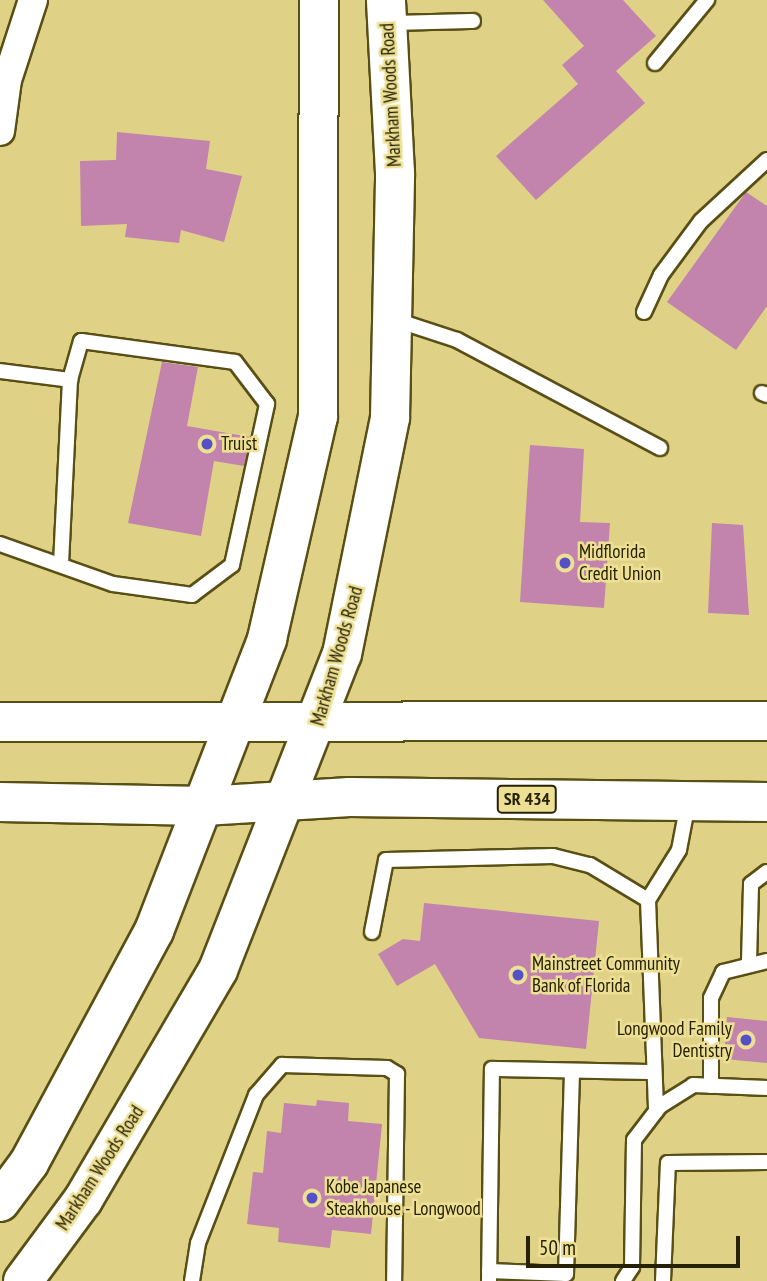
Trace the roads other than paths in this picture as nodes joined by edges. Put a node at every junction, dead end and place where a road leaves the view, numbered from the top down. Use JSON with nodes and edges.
{"nodes":[{"id":1,"x":33,"y":0,"type":"edge"},
{"id":2,"x":319,"y":0,"type":"edge"},
{"id":3,"x":707,"y":0,"type":"edge"},
{"id":4,"x":387,"y":12,"type":"edge"},
{"id":5,"x":472,"y":21,"type":"dead end"},
{"id":6,"x":655,"y":63,"type":"dead end"},
{"id":7,"x":0,"y":131,"type":"edge"},
{"id":8,"x":767,"y":160,"type":"edge"},
{"id":9,"x":644,"y":312,"type":"dead end"},
{"id":10,"x":388,"y":317,"type":"junction"},
{"id":11,"x":0,"y":371,"type":"edge"},
{"id":12,"x":70,"y":380,"type":"junction"},
{"id":13,"x":660,"y":448,"type":"dead end"},
{"id":14,"x":0,"y":544,"type":"edge"},
{"id":15,"x":61,"y":563,"type":"junction"},
{"id":16,"x":767,"y":721,"type":"edge"},
{"id":17,"x":0,"y":722,"type":"edge"},
{"id":18,"x":320,"y":723,"type":"junction"},
{"id":19,"x":238,"y":727,"type":"junction"},
{"id":20,"x":688,"y":801,"type":"junction"},
{"id":21,"x":0,"y":802,"type":"edge"},
{"id":22,"x":288,"y":802,"type":"junction"},
{"id":23,"x":767,"y":802,"type":"edge"},
{"id":24,"x":204,"y":806,"type":"junction"},
{"id":25,"x":767,"y":872,"type":"edge"},
{"id":26,"x":648,"y":900,"type":"junction"},
{"id":27,"x":372,"y":932,"type":"dead end"},
{"id":28,"x":767,"y":961,"type":"edge"},
{"id":29,"x":749,"y":962,"type":"junction"},
{"id":30,"x":572,"y":1071,"type":"junction"},
{"id":31,"x":654,"y":1072,"type":"junction"},
{"id":32,"x":711,"y":1086,"type":"junction"},
{"id":33,"x":767,"y":1088,"type":"edge"},
{"id":34,"x":656,"y":1111,"type":"junction"},
{"id":35,"x":767,"y":1162,"type":"edge"},
{"id":36,"x":0,"y":1202,"type":"edge"},
{"id":37,"x":489,"y":1276,"type":"edge"},
{"id":38,"x":26,"y":1280,"type":"edge"},
{"id":39,"x":192,"y":1281,"type":"edge"},
{"id":40,"x":394,"y":1281,"type":"edge"},
{"id":41,"x":623,"y":1281,"type":"edge"},
{"id":42,"x":663,"y":1281,"type":"edge"}],
"edges":[{"from":1,"to":7,"type":"street"},
{"from":2,"to":19,"type":"main road"},
{"from":3,"to":6,"type":"lane"},
{"from":4,"to":5,"type":"lane"},
{"from":4,"to":10,"type":"main road","name":"Markham Woods Road"},
{"from":8,"to":9,"type":"lane"},
{"from":10,"to":13,"type":"lane"},
{"from":10,"to":18,"type":"main road","name":"Markham Woods Road"},
{"from":11,"to":12,"type":"lane"},
{"from":12,"to":15,"type":"lane"},
{"from":12,"to":15,"type":"lane"},
{"from":14,"to":15,"type":"lane"},
{"from":16,"to":18,"type":"main road"},
{"from":17,"to":19,"type":"main road"},
{"from":18,"to":19,"type":"main road"},
{"from":18,"to":22,"type":"main road","name":"Markham Woods Road"},
{"from":19,"to":24,"type":"main road"},
{"from":20,"to":22,"type":"main road","number":"SR 434"},
{"from":20,"to":23,"type":"main road","number":"SR 434"},
{"from":20,"to":26,"type":"lane"},
{"from":21,"to":24,"type":"main road","number":"SR 434"},
{"from":22,"to":24,"type":"main road","number":"SR 434"},
{"from":22,"to":38,"type":"main road","name":"Markham Woods Road"},
{"from":24,"to":36,"type":"main road"},
{"from":25,"to":29,"type":"lane"},
{"from":26,"to":27,"type":"lane"},
{"from":26,"to":31,"type":"lane"},
{"from":28,"to":29,"type":"lane"},
{"from":29,"to":32,"type":"lane"},
{"from":30,"to":31,"type":"lane"},
{"from":30,"to":37,"type":"lane"},
{"from":30,"to":37,"type":"lane"},
{"from":31,"to":34,"type":"lane"},
{"from":32,"to":33,"type":"lane"},
{"from":32,"to":34,"type":"lane"},
{"from":34,"to":41,"type":"lane"},
{"from":35,"to":42,"type":"lane"},
{"from":39,"to":40,"type":"lane"}]}
